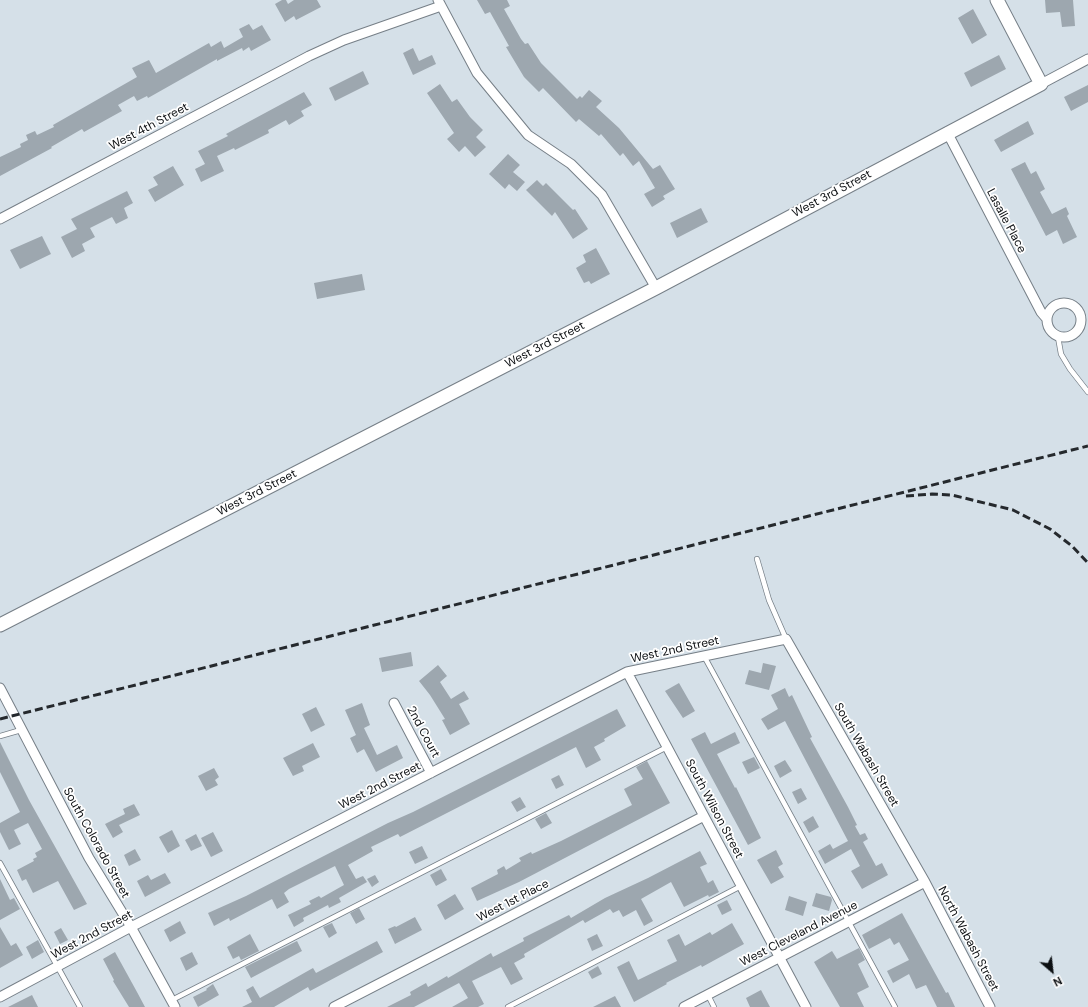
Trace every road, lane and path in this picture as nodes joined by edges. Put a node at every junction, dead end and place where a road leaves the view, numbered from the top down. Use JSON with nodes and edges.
{"nodes":[{"id":1,"x":996,"y":0,"type":"edge"},
{"id":2,"x":439,"y":3,"type":"edge"},
{"id":3,"x":1088,"y":59,"type":"edge"},
{"id":4,"x":1041,"y":84,"type":"junction"},
{"id":5,"x":947,"y":132,"type":"junction"},
{"id":6,"x":0,"y":219,"type":"edge"},
{"id":7,"x":656,"y":288,"type":"junction"},
{"id":8,"x":1047,"y":319,"type":"junction"},
{"id":9,"x":1058,"y":336,"type":"junction"},
{"id":10,"x":1088,"y":392,"type":"edge"},
{"id":11,"x":757,"y":559,"type":"dead end"},
{"id":12,"x":0,"y":625,"type":"edge"},
{"id":13,"x":786,"y":639,"type":"junction"},
{"id":14,"x":704,"y":656,"type":"junction"},
{"id":15,"x":627,"y":672,"type":"junction"},
{"id":16,"x":0,"y":688,"type":"edge"},
{"id":17,"x":394,"y":703,"type":"dead end"},
{"id":18,"x":21,"y":730,"type":"junction"},
{"id":19,"x":0,"y":736,"type":"edge"},
{"id":20,"x":666,"y":747,"type":"junction"},
{"id":21,"x":431,"y":773,"type":"junction"},
{"id":22,"x":704,"y":816,"type":"junction"},
{"id":23,"x":0,"y":862,"type":"edge"},
{"id":24,"x":925,"y":882,"type":"junction"},
{"id":25,"x":742,"y":886,"type":"junction"},
{"id":26,"x":848,"y":922,"type":"junction"},
{"id":27,"x":131,"y":928,"type":"junction"},
{"id":28,"x":780,"y":958,"type":"junction"},
{"id":29,"x":58,"y":967,"type":"junction"},
{"id":30,"x":708,"y":995,"type":"junction"},
{"id":31,"x":0,"y":997,"type":"edge"},
{"id":32,"x":173,"y":1004,"type":"edge"},
{"id":33,"x":80,"y":1007,"type":"edge"},
{"id":34,"x":334,"y":1007,"type":"edge"},
{"id":35,"x":508,"y":1007,"type":"edge"},
{"id":36,"x":684,"y":1007,"type":"edge"},
{"id":37,"x":714,"y":1007,"type":"edge"},
{"id":38,"x":806,"y":1007,"type":"edge"},
{"id":39,"x":895,"y":1007,"type":"edge"},
{"id":40,"x":990,"y":1007,"type":"edge"}],
"edges":[{"from":1,"to":4,"type":"street"},
{"from":2,"to":6,"type":"street","name":"West 4th Street"},
{"from":2,"to":7,"type":"street"},
{"from":3,"to":4,"type":"street","name":"West 3rd Street"},
{"from":4,"to":5,"type":"street","name":"West 3rd Street"},
{"from":5,"to":7,"type":"street","name":"West 3rd Street"},
{"from":5,"to":8,"type":"street","name":"Lasalle Place"},
{"from":7,"to":12,"type":"street","name":"West 3rd Street"},
{"from":8,"to":9,"type":"street","name":"Lasalle Place"},
{"from":8,"to":9,"type":"street"},
{"from":9,"to":10,"type":"lane"},
{"from":11,"to":13,"type":"lane"},
{"from":13,"to":14,"type":"street","name":"West 2nd Street"},
{"from":13,"to":24,"type":"street","name":"South Wabash Street"},
{"from":14,"to":15,"type":"street","name":"West 2nd Street"},
{"from":14,"to":26,"type":"lane"},
{"from":15,"to":20,"type":"street","name":"South Wilson Street"},
{"from":15,"to":21,"type":"street","name":"West 2nd Street"},
{"from":16,"to":18,"type":"street","name":"South Colorado Street"},
{"from":17,"to":21,"type":"street","name":"2nd Court"},
{"from":18,"to":19,"type":"lane"},
{"from":18,"to":27,"type":"street","name":"South Colorado Street"},
{"from":20,"to":22,"type":"street","name":"South Wilson Street"},
{"from":20,"to":32,"type":"lane"},
{"from":21,"to":27,"type":"street","name":"West 2nd Street"},
{"from":22,"to":25,"type":"street","name":"South Wilson Street"},
{"from":22,"to":34,"type":"street","name":"West 1st Place"},
{"from":23,"to":29,"type":"lane"},
{"from":24,"to":26,"type":"street","name":"West Cleveland Avenue"},
{"from":24,"to":40,"type":"street","name":"North Wabash Street"},
{"from":25,"to":28,"type":"street","name":"South Wilson Street"},
{"from":25,"to":35,"type":"lane"},
{"from":26,"to":28,"type":"street","name":"West Cleveland Avenue"},
{"from":26,"to":39,"type":"lane"},
{"from":27,"to":29,"type":"street","name":"West 2nd Street"},
{"from":27,"to":32,"type":"street","name":"South Colorado Street"},
{"from":28,"to":30,"type":"street","name":"West Cleveland Avenue"},
{"from":28,"to":38,"type":"street","name":"South Wilson Street"},
{"from":29,"to":31,"type":"street","name":"West 2nd Street"},
{"from":29,"to":33,"type":"lane"},
{"from":30,"to":36,"type":"street","name":"West Cleveland Avenue"},
{"from":30,"to":37,"type":"lane"}]}
